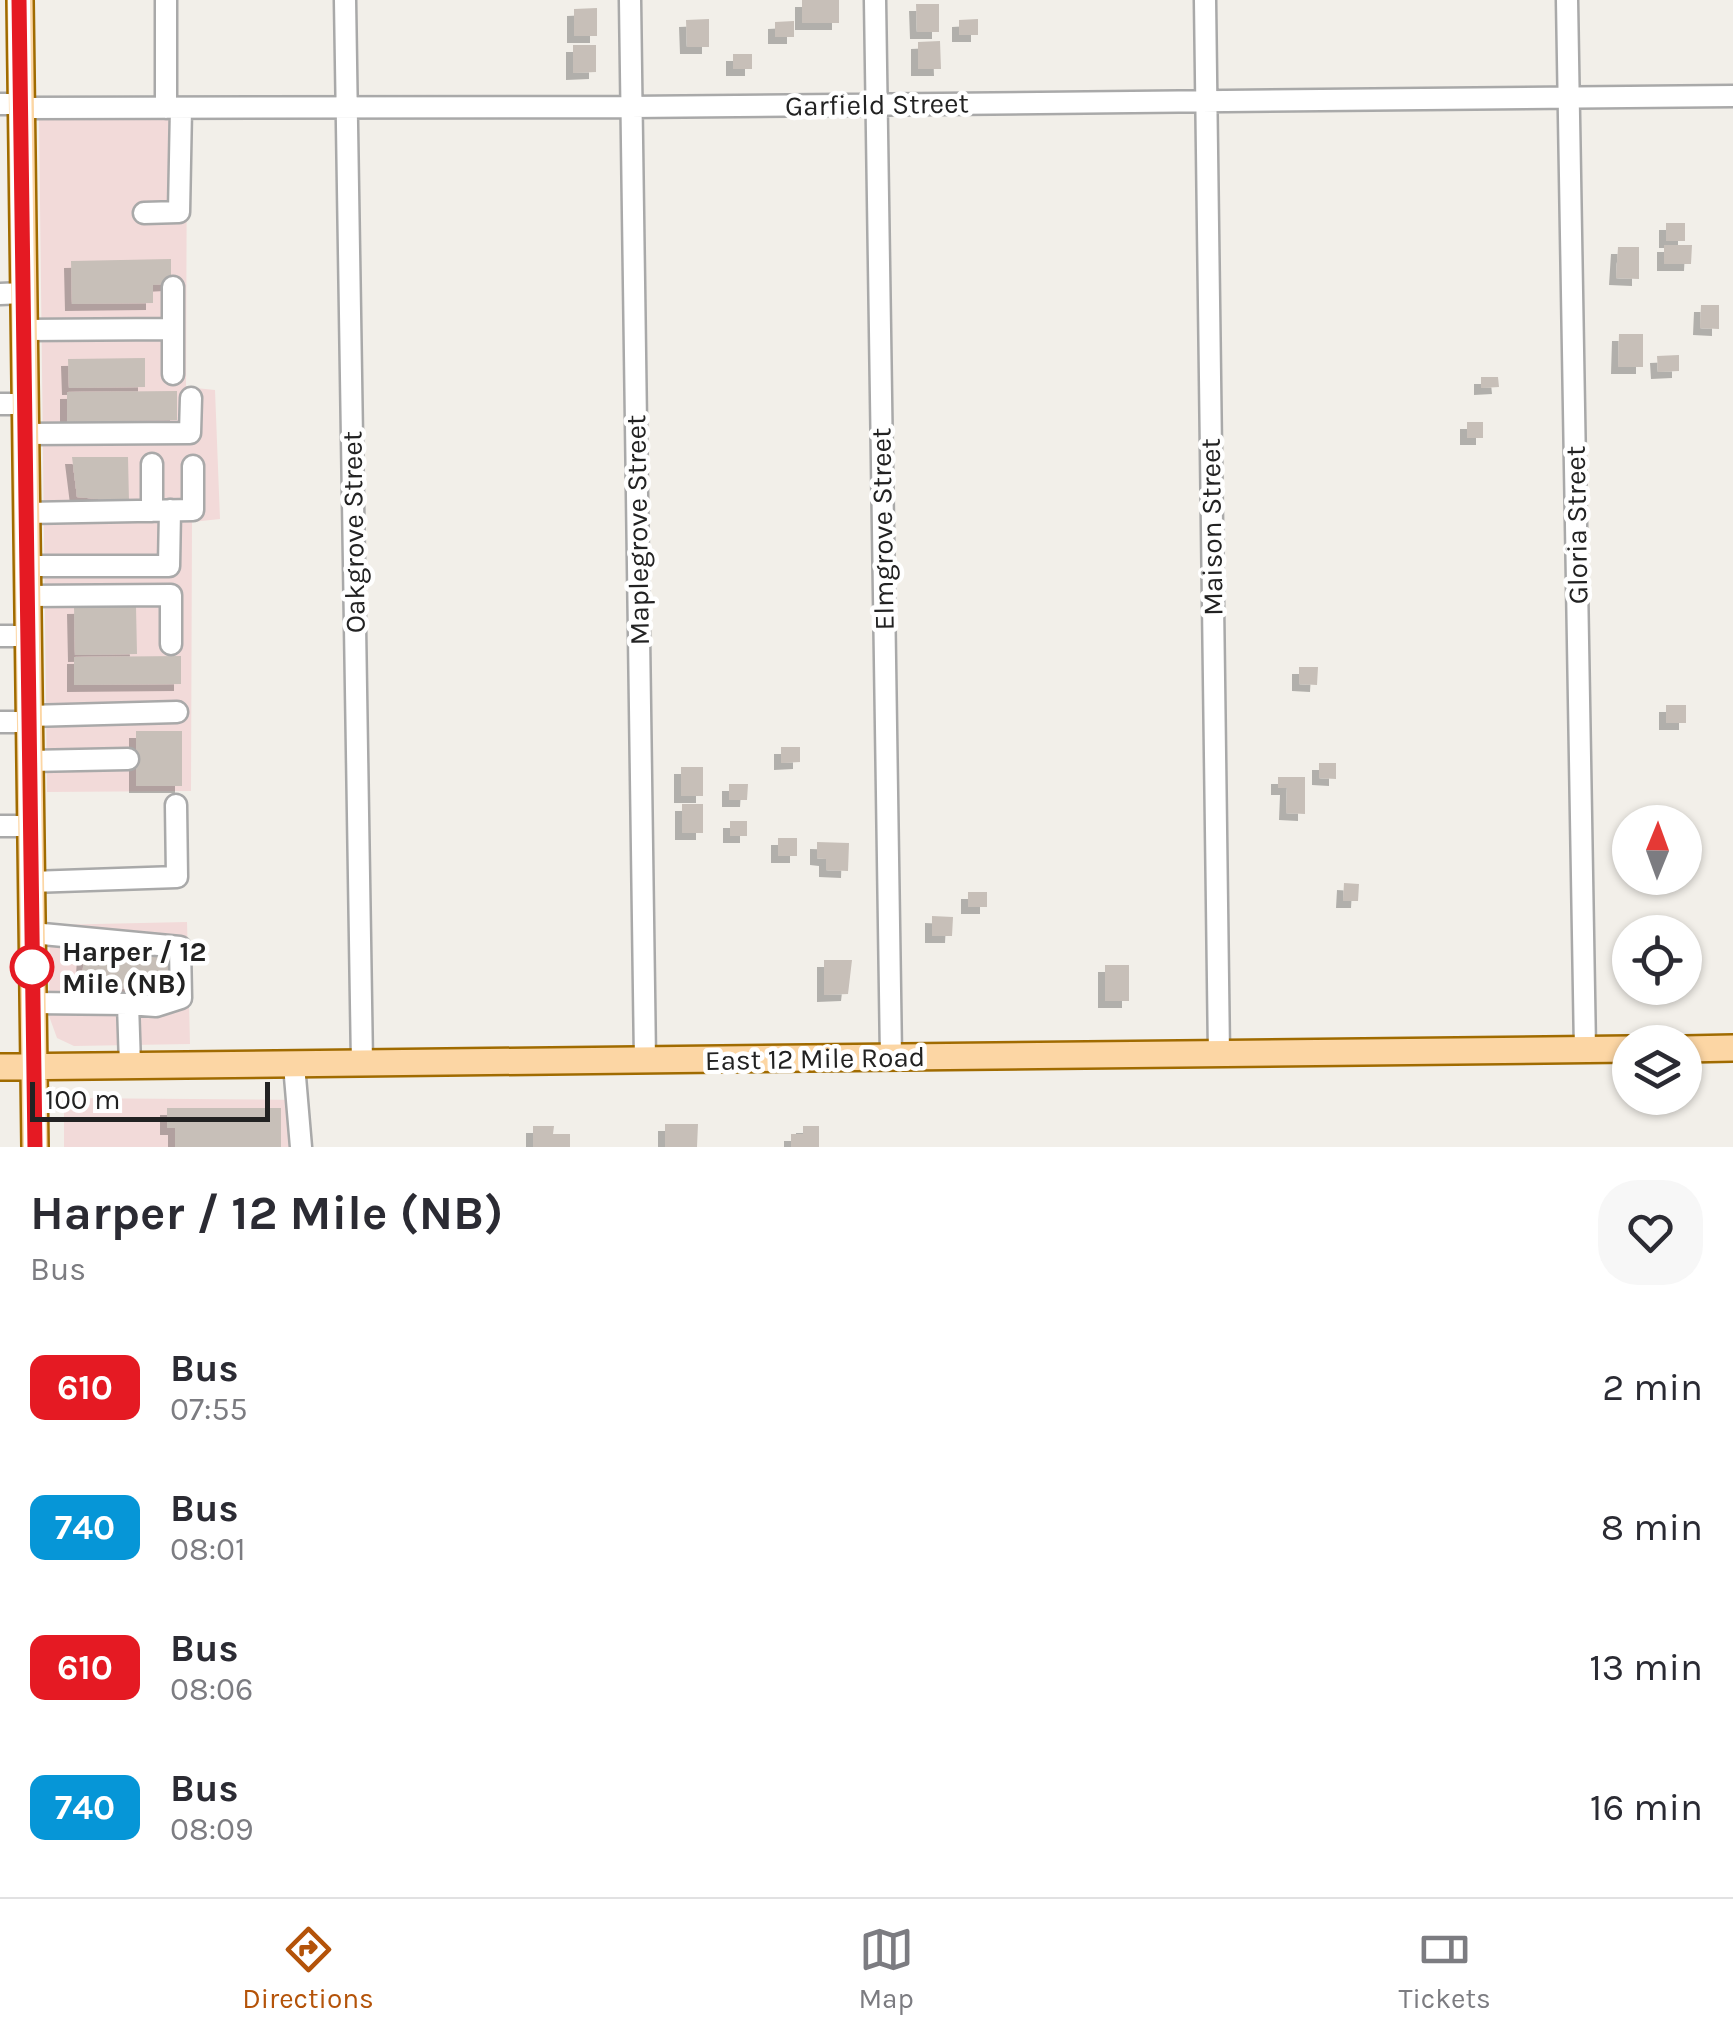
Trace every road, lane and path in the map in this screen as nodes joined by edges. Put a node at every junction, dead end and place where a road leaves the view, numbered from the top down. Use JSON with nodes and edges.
{"nodes":[{"id":1,"x":20,"y":0,"type":"edge"},
{"id":2,"x":166,"y":0,"type":"edge"},
{"id":3,"x":345,"y":0,"type":"edge"},
{"id":4,"x":630,"y":0,"type":"edge"},
{"id":5,"x":875,"y":0,"type":"edge"},
{"id":6,"x":1205,"y":0,"type":"edge"},
{"id":7,"x":1567,"y":0,"type":"edge"},
{"id":8,"x":1733,"y":96,"type":"edge"},
{"id":9,"x":1568,"y":97,"type":"junction"},
{"id":10,"x":1206,"y":98,"type":"junction"},
{"id":11,"x":876,"y":104,"type":"junction"},
{"id":12,"x":14,"y":105,"type":"edge"},
{"id":13,"x":174,"y":108,"type":"junction"},
{"id":14,"x":346,"y":108,"type":"junction"},
{"id":15,"x":630,"y":108,"type":"junction"},
{"id":16,"x":144,"y":213,"type":"dead end"},
{"id":17,"x":173,"y":288,"type":"dead end"},
{"id":18,"x":12,"y":294,"type":"edge"},
{"id":19,"x":174,"y":329,"type":"junction"},
{"id":20,"x":24,"y":330,"type":"junction"},
{"id":21,"x":174,"y":374,"type":"dead end"},
{"id":22,"x":191,"y":398,"type":"dead end"},
{"id":23,"x":12,"y":404,"type":"edge"},
{"id":24,"x":25,"y":434,"type":"junction"},
{"id":25,"x":152,"y":464,"type":"dead end"},
{"id":26,"x":193,"y":466,"type":"dead end"},
{"id":27,"x":161,"y":510,"type":"junction"},
{"id":28,"x":26,"y":513,"type":"junction"},
{"id":29,"x":27,"y":566,"type":"junction"},
{"id":30,"x":27,"y":596,"type":"junction"},
{"id":31,"x":0,"y":636,"type":"edge"},
{"id":32,"x":28,"y":636,"type":"junction"},
{"id":33,"x":172,"y":644,"type":"dead end"},
{"id":34,"x":177,"y":712,"type":"dead end"},
{"id":35,"x":29,"y":719,"type":"junction"},
{"id":36,"x":0,"y":722,"type":"edge"},
{"id":37,"x":128,"y":759,"type":"dead end"},
{"id":38,"x":30,"y":761,"type":"junction"},
{"id":39,"x":176,"y":805,"type":"dead end"},
{"id":40,"x":0,"y":826,"type":"edge"},
{"id":41,"x":30,"y":826,"type":"junction"},
{"id":42,"x":31,"y":882,"type":"junction"},
{"id":43,"x":32,"y":933,"type":"junction"},
{"id":44,"x":33,"y":1004,"type":"junction"},
{"id":45,"x":128,"y":1004,"type":"junction"},
{"id":46,"x":1733,"y":1048,"type":"edge"},
{"id":47,"x":1612,"y":1049,"type":"edge"},
{"id":48,"x":1702,"y":1049,"type":"edge"},
{"id":49,"x":1585,"y":1050,"type":"junction"},
{"id":50,"x":1219,"y":1055,"type":"junction"},
{"id":51,"x":891,"y":1057,"type":"junction"},
{"id":52,"x":646,"y":1060,"type":"junction"},
{"id":53,"x":362,"y":1064,"type":"junction"},
{"id":54,"x":130,"y":1065,"type":"junction"},
{"id":55,"x":294,"y":1065,"type":"junction"},
{"id":56,"x":34,"y":1066,"type":"junction"},
{"id":57,"x":0,"y":1067,"type":"edge"},
{"id":58,"x":35,"y":1147,"type":"edge"},
{"id":59,"x":301,"y":1147,"type":"edge"}],
"edges":[{"from":1,"to":12,"type":"main road"},
{"from":2,"to":13,"type":"street"},
{"from":3,"to":14,"type":"street","name":"Oakgrove Street"},
{"from":4,"to":15,"type":"street","name":"Maplegrove Street"},
{"from":5,"to":11,"type":"street","name":"Elmgrove Street"},
{"from":6,"to":10,"type":"street","name":"Maison Street"},
{"from":7,"to":9,"type":"street","name":"Gloria Street"},
{"from":8,"to":9,"type":"street","name":"Garfield Street"},
{"from":9,"to":10,"type":"street","name":"Garfield Street"},
{"from":9,"to":49,"type":"street","name":"Gloria Street"},
{"from":10,"to":11,"type":"street","name":"Garfield Street"},
{"from":10,"to":50,"type":"street","name":"Maison Street"},
{"from":11,"to":15,"type":"street","name":"Garfield Street"},
{"from":11,"to":51,"type":"street","name":"Elmgrove Street"},
{"from":12,"to":13,"type":"street","name":"Garfield Street"},
{"from":12,"to":18,"type":"main road"},
{"from":13,"to":14,"type":"street","name":"Garfield Street"},
{"from":13,"to":16,"type":"street"},
{"from":14,"to":15,"type":"street","name":"Garfield Street"},
{"from":14,"to":53,"type":"street","name":"Oakgrove Street"},
{"from":15,"to":52,"type":"street","name":"Maplegrove Street"},
{"from":17,"to":19,"type":"street"},
{"from":18,"to":20,"type":"main road"},
{"from":19,"to":20,"type":"street"},
{"from":19,"to":21,"type":"street"},
{"from":20,"to":23,"type":"main road"},
{"from":22,"to":24,"type":"street"},
{"from":23,"to":24,"type":"main road"},
{"from":24,"to":28,"type":"main road"},
{"from":25,"to":27,"type":"street"},
{"from":26,"to":27,"type":"street"},
{"from":27,"to":28,"type":"street"},
{"from":27,"to":29,"type":"street"},
{"from":28,"to":29,"type":"main road"},
{"from":29,"to":30,"type":"main road"},
{"from":30,"to":32,"type":"main road"},
{"from":30,"to":33,"type":"street"},
{"from":31,"to":32,"type":"street"},
{"from":32,"to":35,"type":"main road"},
{"from":34,"to":35,"type":"street"},
{"from":35,"to":36,"type":"street"},
{"from":35,"to":38,"type":"main road"},
{"from":37,"to":38,"type":"street"},
{"from":38,"to":41,"type":"main road"},
{"from":39,"to":42,"type":"street"},
{"from":40,"to":41,"type":"street"},
{"from":41,"to":42,"type":"main road"},
{"from":42,"to":43,"type":"main road"},
{"from":43,"to":44,"type":"main road"},
{"from":43,"to":45,"type":"street"},
{"from":44,"to":45,"type":"street"},
{"from":44,"to":56,"type":"main road"},
{"from":45,"to":54,"type":"street"},
{"from":46,"to":48,"type":"main road"},
{"from":47,"to":49,"type":"main road","name":"East 12 Mile Road"},
{"from":49,"to":50,"type":"main road","name":"East 12 Mile Road"},
{"from":50,"to":51,"type":"main road","name":"East 12 Mile Road"},
{"from":51,"to":52,"type":"main road","name":"East 12 Mile Road"},
{"from":52,"to":53,"type":"main road","name":"East 12 Mile Road"},
{"from":53,"to":55,"type":"main road","name":"East 12 Mile Road"},
{"from":54,"to":55,"type":"main road","name":"East 12 Mile Road"},
{"from":54,"to":56,"type":"main road","name":"East 12 Mile Road"},
{"from":55,"to":59,"type":"street"},
{"from":56,"to":57,"type":"main road","name":"East 12 Mile Road"},
{"from":56,"to":58,"type":"main road"}]}
